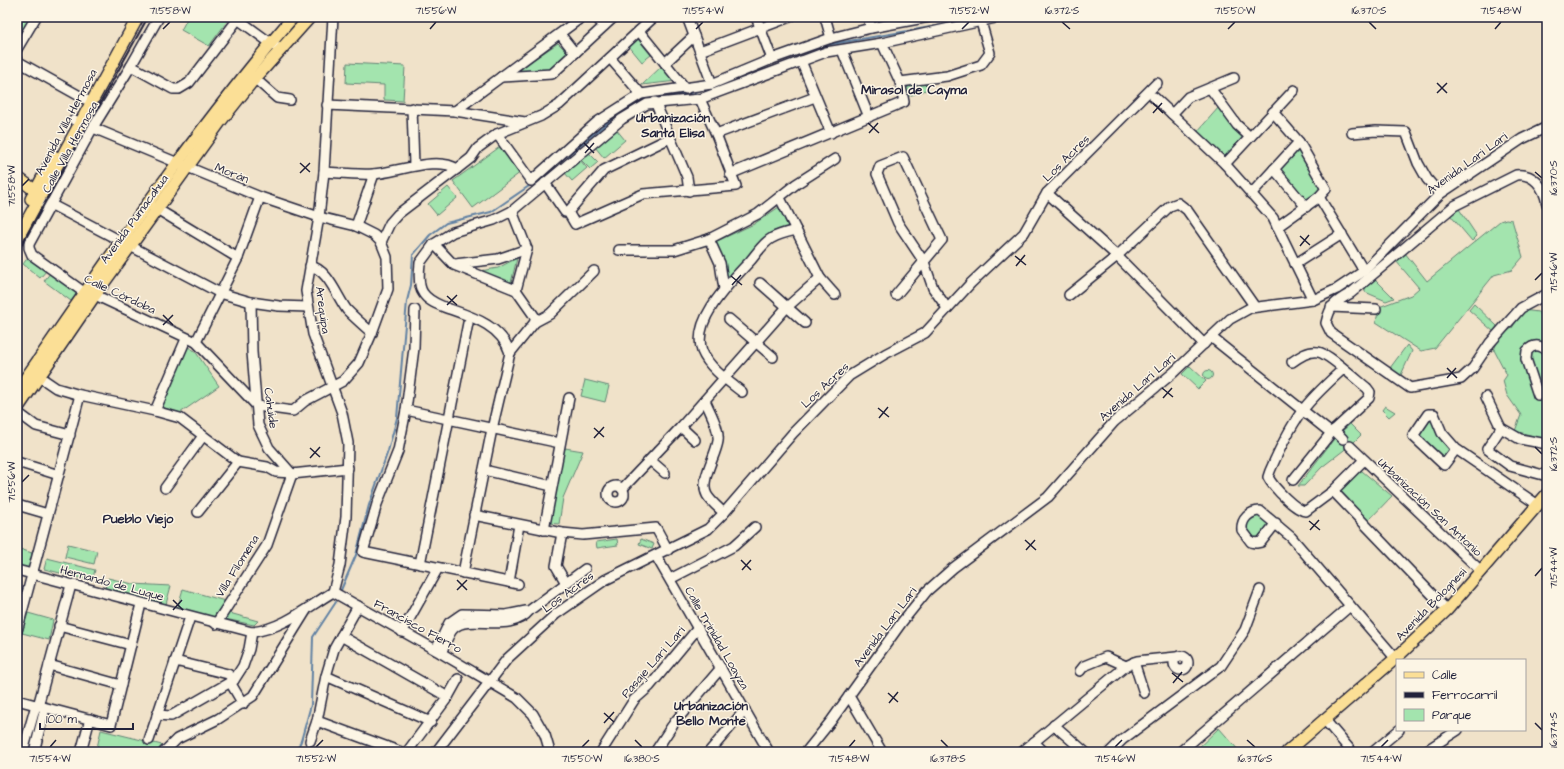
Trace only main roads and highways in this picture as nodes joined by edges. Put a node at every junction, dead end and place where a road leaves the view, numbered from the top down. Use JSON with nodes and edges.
{"nodes":[{"id":1,"x":130,"y":17,"type":"edge"},
{"id":2,"x":138,"y":17,"type":"edge"},
{"id":3,"x":293,"y":17,"type":"edge"},
{"id":4,"x":310,"y":17,"type":"edge"},
{"id":5,"x":251,"y":75,"type":"junction"},
{"id":6,"x":77,"y":122,"type":"junction"},
{"id":7,"x":17,"y":180,"type":"edge"},
{"id":8,"x":37,"y":196,"type":"junction"},
{"id":9,"x":17,"y":225,"type":"edge"},
{"id":10,"x":17,"y":239,"type":"edge"},
{"id":11,"x":35,"y":374,"type":"junction"},
{"id":12,"x":17,"y":391,"type":"edge"},
{"id":13,"x":17,"y":410,"type":"edge"},
{"id":14,"x":1547,"y":494,"type":"edge"},
{"id":15,"x":1396,"y":659,"type":"edge"},
{"id":16,"x":1287,"y":752,"type":"edge"}],
"edges":[{"from":1,"to":6,"type":"main road","name":"Avenida Villa Hermosa"},
{"from":2,"to":6,"type":"main road","name":"Avenida Villa Hermosa"},
{"from":3,"to":5,"type":"main road","name":"Avenida Pumacahua"},
{"from":4,"to":5,"type":"main road","name":"Avenida Pumacahua"},
{"from":5,"to":11,"type":"main road","name":"Avenida Pumacahua"},
{"from":6,"to":8,"type":"main road","name":"Avenida Villa Hermosa"},
{"from":7,"to":8,"type":"main road"},
{"from":8,"to":9,"type":"main road","name":"Avenida Villa Hermosa"},
{"from":8,"to":10,"type":"main road","name":"Avenida Villa Hermosa"},
{"from":11,"to":12,"type":"main road","name":"Avenida Pumacahua"},
{"from":11,"to":13,"type":"main road","name":"Avenida Pumacahua"},
{"from":14,"to":15,"type":"main road","name":"Avenida Bolognesi"},
{"from":15,"to":16,"type":"main road","name":"Avenida Bolognesi"}]}
